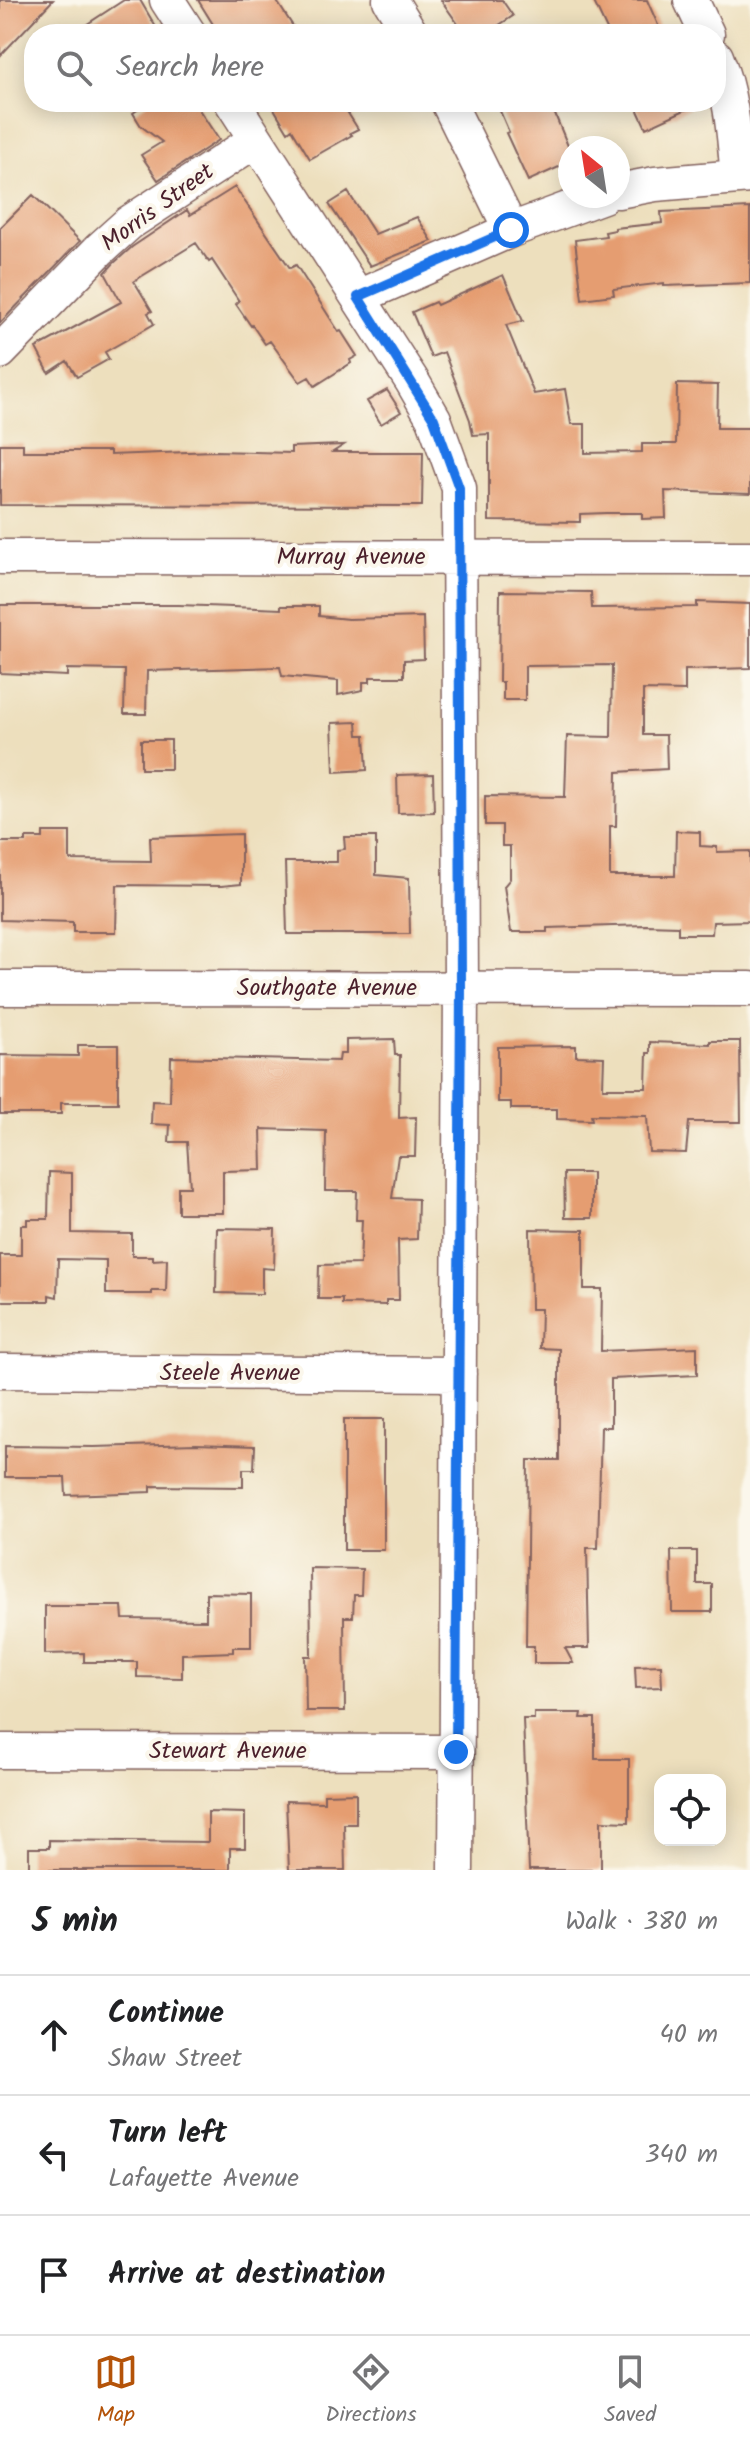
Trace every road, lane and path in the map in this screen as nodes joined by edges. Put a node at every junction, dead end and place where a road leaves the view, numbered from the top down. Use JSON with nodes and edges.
{"nodes":[{"id":1,"x":167,"y":0,"type":"edge"},
{"id":2,"x":390,"y":0,"type":"edge"},
{"id":3,"x":691,"y":0,"type":"edge"},
{"id":4,"x":183,"y":24,"type":"edge"},
{"id":5,"x":405,"y":24,"type":"edge"},
{"id":6,"x":702,"y":24,"type":"edge"},
{"id":7,"x":726,"y":81,"type":"edge"},
{"id":8,"x":238,"y":112,"type":"edge"},
{"id":9,"x":453,"y":112,"type":"edge"},
{"id":10,"x":742,"y":123,"type":"edge"},
{"id":11,"x":256,"y":140,"type":"junction"},
{"id":12,"x":744,"y":176,"type":"edge"},
{"id":13,"x":630,"y":189,"type":"edge"},
{"id":14,"x":571,"y":208,"type":"edge"},
{"id":15,"x":511,"y":230,"type":"junction"},
{"id":16,"x":358,"y":297,"type":"junction"},
{"id":17,"x":0,"y":352,"type":"edge"},
{"id":18,"x":0,"y":557,"type":"edge"},
{"id":19,"x":461,"y":558,"type":"junction"},
{"id":20,"x":750,"y":558,"type":"edge"},
{"id":21,"x":0,"y":988,"type":"edge"},
{"id":22,"x":461,"y":988,"type":"junction"},
{"id":23,"x":750,"y":989,"type":"edge"},
{"id":24,"x":0,"y":1371,"type":"edge"},
{"id":25,"x":459,"y":1374,"type":"junction"},
{"id":26,"x":0,"y":1751,"type":"edge"},
{"id":27,"x":456,"y":1752,"type":"junction"},
{"id":28,"x":456,"y":1870,"type":"edge"}],
"edges":[{"from":1,"to":4,"type":"street"},
{"from":2,"to":5,"type":"street"},
{"from":3,"to":6,"type":"street"},
{"from":7,"to":10,"type":"street"},
{"from":8,"to":11,"type":"street"},
{"from":9,"to":15,"type":"street"},
{"from":10,"to":12,"type":"street"},
{"from":11,"to":16,"type":"street"},
{"from":11,"to":17,"type":"street","name":"Morris Street"},
{"from":12,"to":13,"type":"street"},
{"from":14,"to":15,"type":"street"},
{"from":15,"to":16,"type":"street"},
{"from":16,"to":19,"type":"street"},
{"from":18,"to":19,"type":"street","name":"Murray Avenue"},
{"from":19,"to":20,"type":"street","name":"Murray Avenue"},
{"from":19,"to":22,"type":"street"},
{"from":21,"to":22,"type":"street","name":"Southgate Avenue"},
{"from":22,"to":23,"type":"street","name":"Southgate Avenue"},
{"from":22,"to":25,"type":"street"},
{"from":24,"to":25,"type":"street","name":"Steele Avenue"},
{"from":25,"to":27,"type":"street"},
{"from":26,"to":27,"type":"street","name":"Stewart Avenue"},
{"from":27,"to":28,"type":"street"}]}
